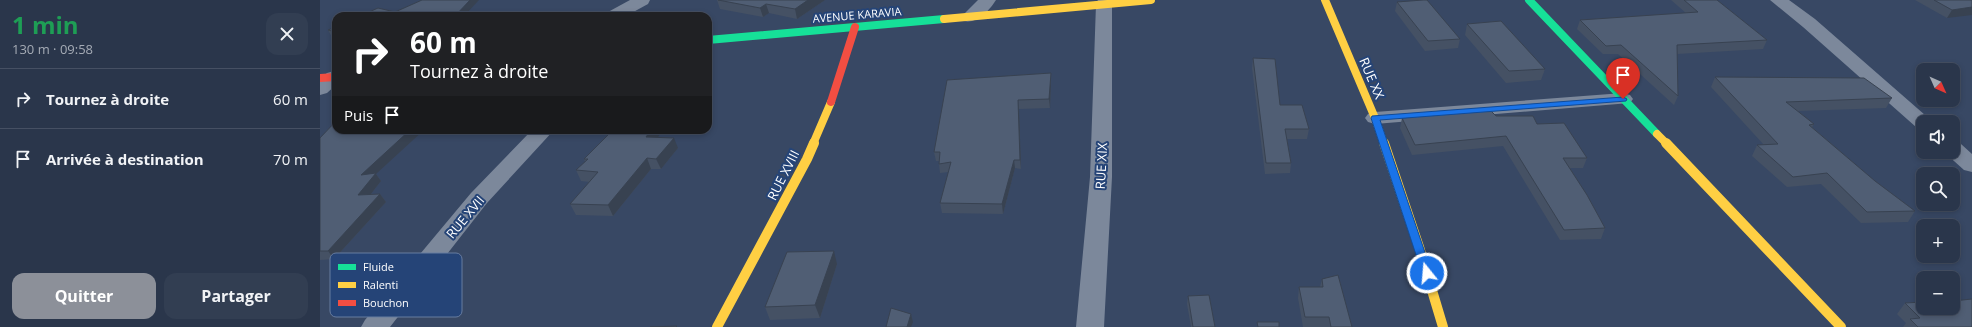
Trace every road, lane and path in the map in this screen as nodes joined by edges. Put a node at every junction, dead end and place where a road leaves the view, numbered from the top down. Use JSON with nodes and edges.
{"nodes":[{"id":1,"x":642,"y":0,"type":"edge"},
{"id":2,"x":988,"y":0,"type":"edge"},
{"id":3,"x":1151,"y":0,"type":"edge"},
{"id":4,"x":1325,"y":0,"type":"edge"},
{"id":5,"x":1528,"y":0,"type":"edge"},
{"id":6,"x":1778,"y":0,"type":"edge"},
{"id":7,"x":1104,"y":4,"type":"junction"},
{"id":8,"x":621,"y":12,"type":"edge"},
{"id":9,"x":970,"y":17,"type":"junction"},
{"id":10,"x":855,"y":27,"type":"junction"},
{"id":11,"x":712,"y":40,"type":"edge"},
{"id":12,"x":1623,"y":99,"type":"junction"},
{"id":13,"x":1916,"y":117,"type":"edge"},
{"id":14,"x":1375,"y":118,"type":"junction"},
{"id":15,"x":540,"y":134,"type":"edge"},
{"id":16,"x":1960,"y":155,"type":"edge"},
{"id":17,"x":1972,"y":165,"type":"edge"},
{"id":18,"x":435,"y":253,"type":"edge"},
{"id":19,"x":383,"y":317,"type":"edge"},
{"id":20,"x":375,"y":327,"type":"edge"},
{"id":21,"x":717,"y":327,"type":"edge"},
{"id":22,"x":1090,"y":327,"type":"edge"},
{"id":23,"x":1443,"y":327,"type":"edge"},
{"id":24,"x":1841,"y":327,"type":"edge"}],
"edges":[{"from":1,"to":8,"type":"street"},
{"from":2,"to":9,"type":"street"},
{"from":3,"to":7,"type":"street","name":"AVENUE KARAVIA"},
{"from":4,"to":14,"type":"street","name":"RUE XX"},
{"from":5,"to":12,"type":"street"},
{"from":6,"to":13,"type":"street"},
{"from":7,"to":9,"type":"street","name":"AVENUE KARAVIA"},
{"from":7,"to":22,"type":"street","name":"RUE XIX"},
{"from":9,"to":10,"type":"street","name":"AVENUE KARAVIA"},
{"from":10,"to":11,"type":"street","name":"AVENUE KARAVIA"},
{"from":10,"to":21,"type":"street","name":"RUE XVIII"},
{"from":12,"to":14,"type":"street"},
{"from":12,"to":24,"type":"street"},
{"from":14,"to":23,"type":"street","name":"RUE XX"},
{"from":15,"to":18,"type":"street","name":"RUE XVII"},
{"from":16,"to":17,"type":"street"},
{"from":19,"to":20,"type":"street","name":"RUE XVII"}]}
